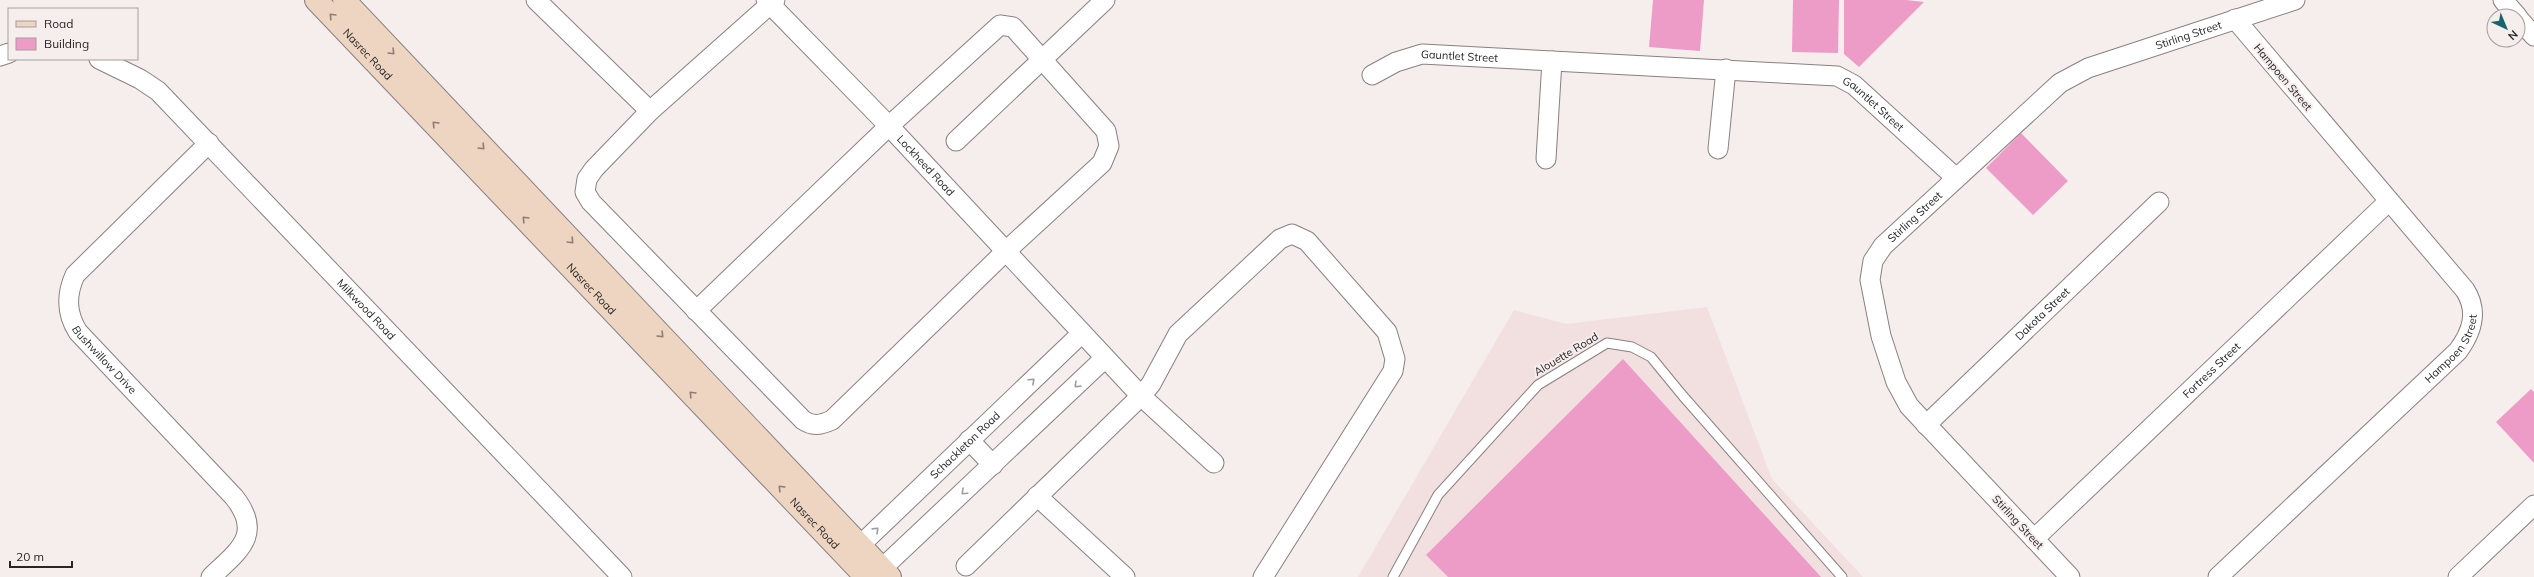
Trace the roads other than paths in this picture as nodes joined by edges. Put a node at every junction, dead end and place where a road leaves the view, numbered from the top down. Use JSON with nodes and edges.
{"nodes":[{"id":1,"x":316,"y":0,"type":"edge"},
{"id":2,"x":344,"y":0,"type":"edge"},
{"id":3,"x":536,"y":0,"type":"edge"},
{"id":4,"x":1105,"y":0,"type":"edge"},
{"id":5,"x":2295,"y":0,"type":"edge"},
{"id":6,"x":2503,"y":0,"type":"edge"},
{"id":7,"x":770,"y":2,"type":"edge"},
{"id":8,"x":2510,"y":8,"type":"edge"},
{"id":9,"x":2235,"y":19,"type":"junction"},
{"id":10,"x":2526,"y":27,"type":"edge"},
{"id":11,"x":2534,"y":36,"type":"edge"},
{"id":12,"x":101,"y":60,"type":"edge"},
{"id":13,"x":1043,"y":60,"type":"junction"},
{"id":14,"x":1552,"y":61,"type":"junction"},
{"id":15,"x":1726,"y":69,"type":"junction"},
{"id":16,"x":1372,"y":75,"type":"dead end"},
{"id":17,"x":650,"y":111,"type":"junction"},
{"id":18,"x":889,"y":126,"type":"junction"},
{"id":19,"x":956,"y":141,"type":"dead end"},
{"id":20,"x":209,"y":143,"type":"junction"},
{"id":21,"x":1718,"y":149,"type":"dead end"},
{"id":22,"x":1546,"y":159,"type":"dead end"},
{"id":23,"x":1955,"y":177,"type":"junction"},
{"id":24,"x":2389,"y":201,"type":"junction"},
{"id":25,"x":2159,"y":202,"type":"dead end"},
{"id":26,"x":1006,"y":252,"type":"junction"},
{"id":27,"x":696,"y":311,"type":"junction"},
{"id":28,"x":1082,"y":333,"type":"junction"},
{"id":29,"x":1105,"y":358,"type":"junction"},
{"id":30,"x":1141,"y":396,"type":"junction"},
{"id":31,"x":1926,"y":425,"type":"junction"},
{"id":32,"x":969,"y":440,"type":"junction"},
{"id":33,"x":1214,"y":463,"type":"dead end"},
{"id":34,"x":993,"y":465,"type":"junction"},
{"id":35,"x":1037,"y":496,"type":"junction"},
{"id":36,"x":2534,"y":505,"type":"edge"},
{"id":37,"x":2034,"y":539,"type":"junction"},
{"id":38,"x":854,"y":551,"type":"junction"},
{"id":39,"x":966,"y":566,"type":"dead end"},
{"id":40,"x":878,"y":575,"type":"edge"},
{"id":41,"x":211,"y":577,"type":"edge"},
{"id":42,"x":622,"y":577,"type":"edge"},
{"id":43,"x":1125,"y":577,"type":"edge"},
{"id":44,"x":1263,"y":577,"type":"edge"},
{"id":45,"x":1393,"y":577,"type":"edge"},
{"id":46,"x":1842,"y":577,"type":"edge"},
{"id":47,"x":2070,"y":577,"type":"edge"},
{"id":48,"x":2218,"y":577,"type":"edge"},
{"id":49,"x":2458,"y":577,"type":"edge"}],
"edges":[{"from":38,"to":1,"type":"main road","name":"Nasrec Road","one_way":true},
{"from":2,"to":38,"type":"main road","name":"Nasrec Road","one_way":true},
{"from":3,"to":17,"type":"street"},
{"from":4,"to":13,"type":"street"},
{"from":5,"to":9,"type":"street","name":"Stirling Street"},
{"from":6,"to":8,"type":"street"},
{"from":7,"to":17,"type":"street"},
{"from":7,"to":18,"type":"street","name":"Lockheed Road"},
{"from":9,"to":23,"type":"street","name":"Stirling Street"},
{"from":9,"to":24,"type":"street","name":"Hampoen Street"},
{"from":10,"to":11,"type":"street"},
{"from":12,"to":20,"type":"street","name":"Milkwood Road"},
{"from":13,"to":18,"type":"street"},
{"from":13,"to":19,"type":"street"},
{"from":13,"to":26,"type":"street"},
{"from":14,"to":15,"type":"street","name":"Gauntlet Street"},
{"from":14,"to":16,"type":"street","name":"Gauntlet Street"},
{"from":14,"to":22,"type":"street"},
{"from":15,"to":21,"type":"street"},
{"from":15,"to":23,"type":"street","name":"Gauntlet Street"},
{"from":17,"to":27,"type":"street"},
{"from":18,"to":26,"type":"street","name":"Lockheed Road"},
{"from":18,"to":27,"type":"street"},
{"from":20,"to":41,"type":"street","name":"Bushwillow Drive"},
{"from":20,"to":42,"type":"street","name":"Milkwood Road"},
{"from":23,"to":31,"type":"street","name":"Stirling Street"},
{"from":24,"to":37,"type":"street","name":"Fortress Street"},
{"from":24,"to":48,"type":"street","name":"Hampoen Street"},
{"from":25,"to":31,"type":"street","name":"Dakota Street"},
{"from":26,"to":27,"type":"street"},
{"from":26,"to":28,"type":"street","name":"Lockheed Road"},
{"from":28,"to":29,"type":"street","name":"Lockheed Road"},
{"from":32,"to":28,"type":"street","name":"Schackleton Road","one_way":true},
{"from":29,"to":30,"type":"street","name":"Lockheed Road"},
{"from":29,"to":34,"type":"street","one_way":true},
{"from":30,"to":33,"type":"street","name":"Lockheed Road"},
{"from":30,"to":35,"type":"street"},
{"from":30,"to":44,"type":"street"},
{"from":31,"to":37,"type":"street","name":"Stirling Street"},
{"from":32,"to":34,"type":"street"},
{"from":38,"to":32,"type":"street","name":"Schackleton Road","one_way":true},
{"from":34,"to":40,"type":"street","one_way":true},
{"from":35,"to":39,"type":"street"},
{"from":35,"to":43,"type":"street"},
{"from":36,"to":49,"type":"street"},
{"from":37,"to":47,"type":"street","name":"Stirling Street"},
{"from":38,"to":40,"type":"main road","name":"Nasrec Road"},
{"from":45,"to":46,"type":"lane","name":"Alouette Road"}]}
